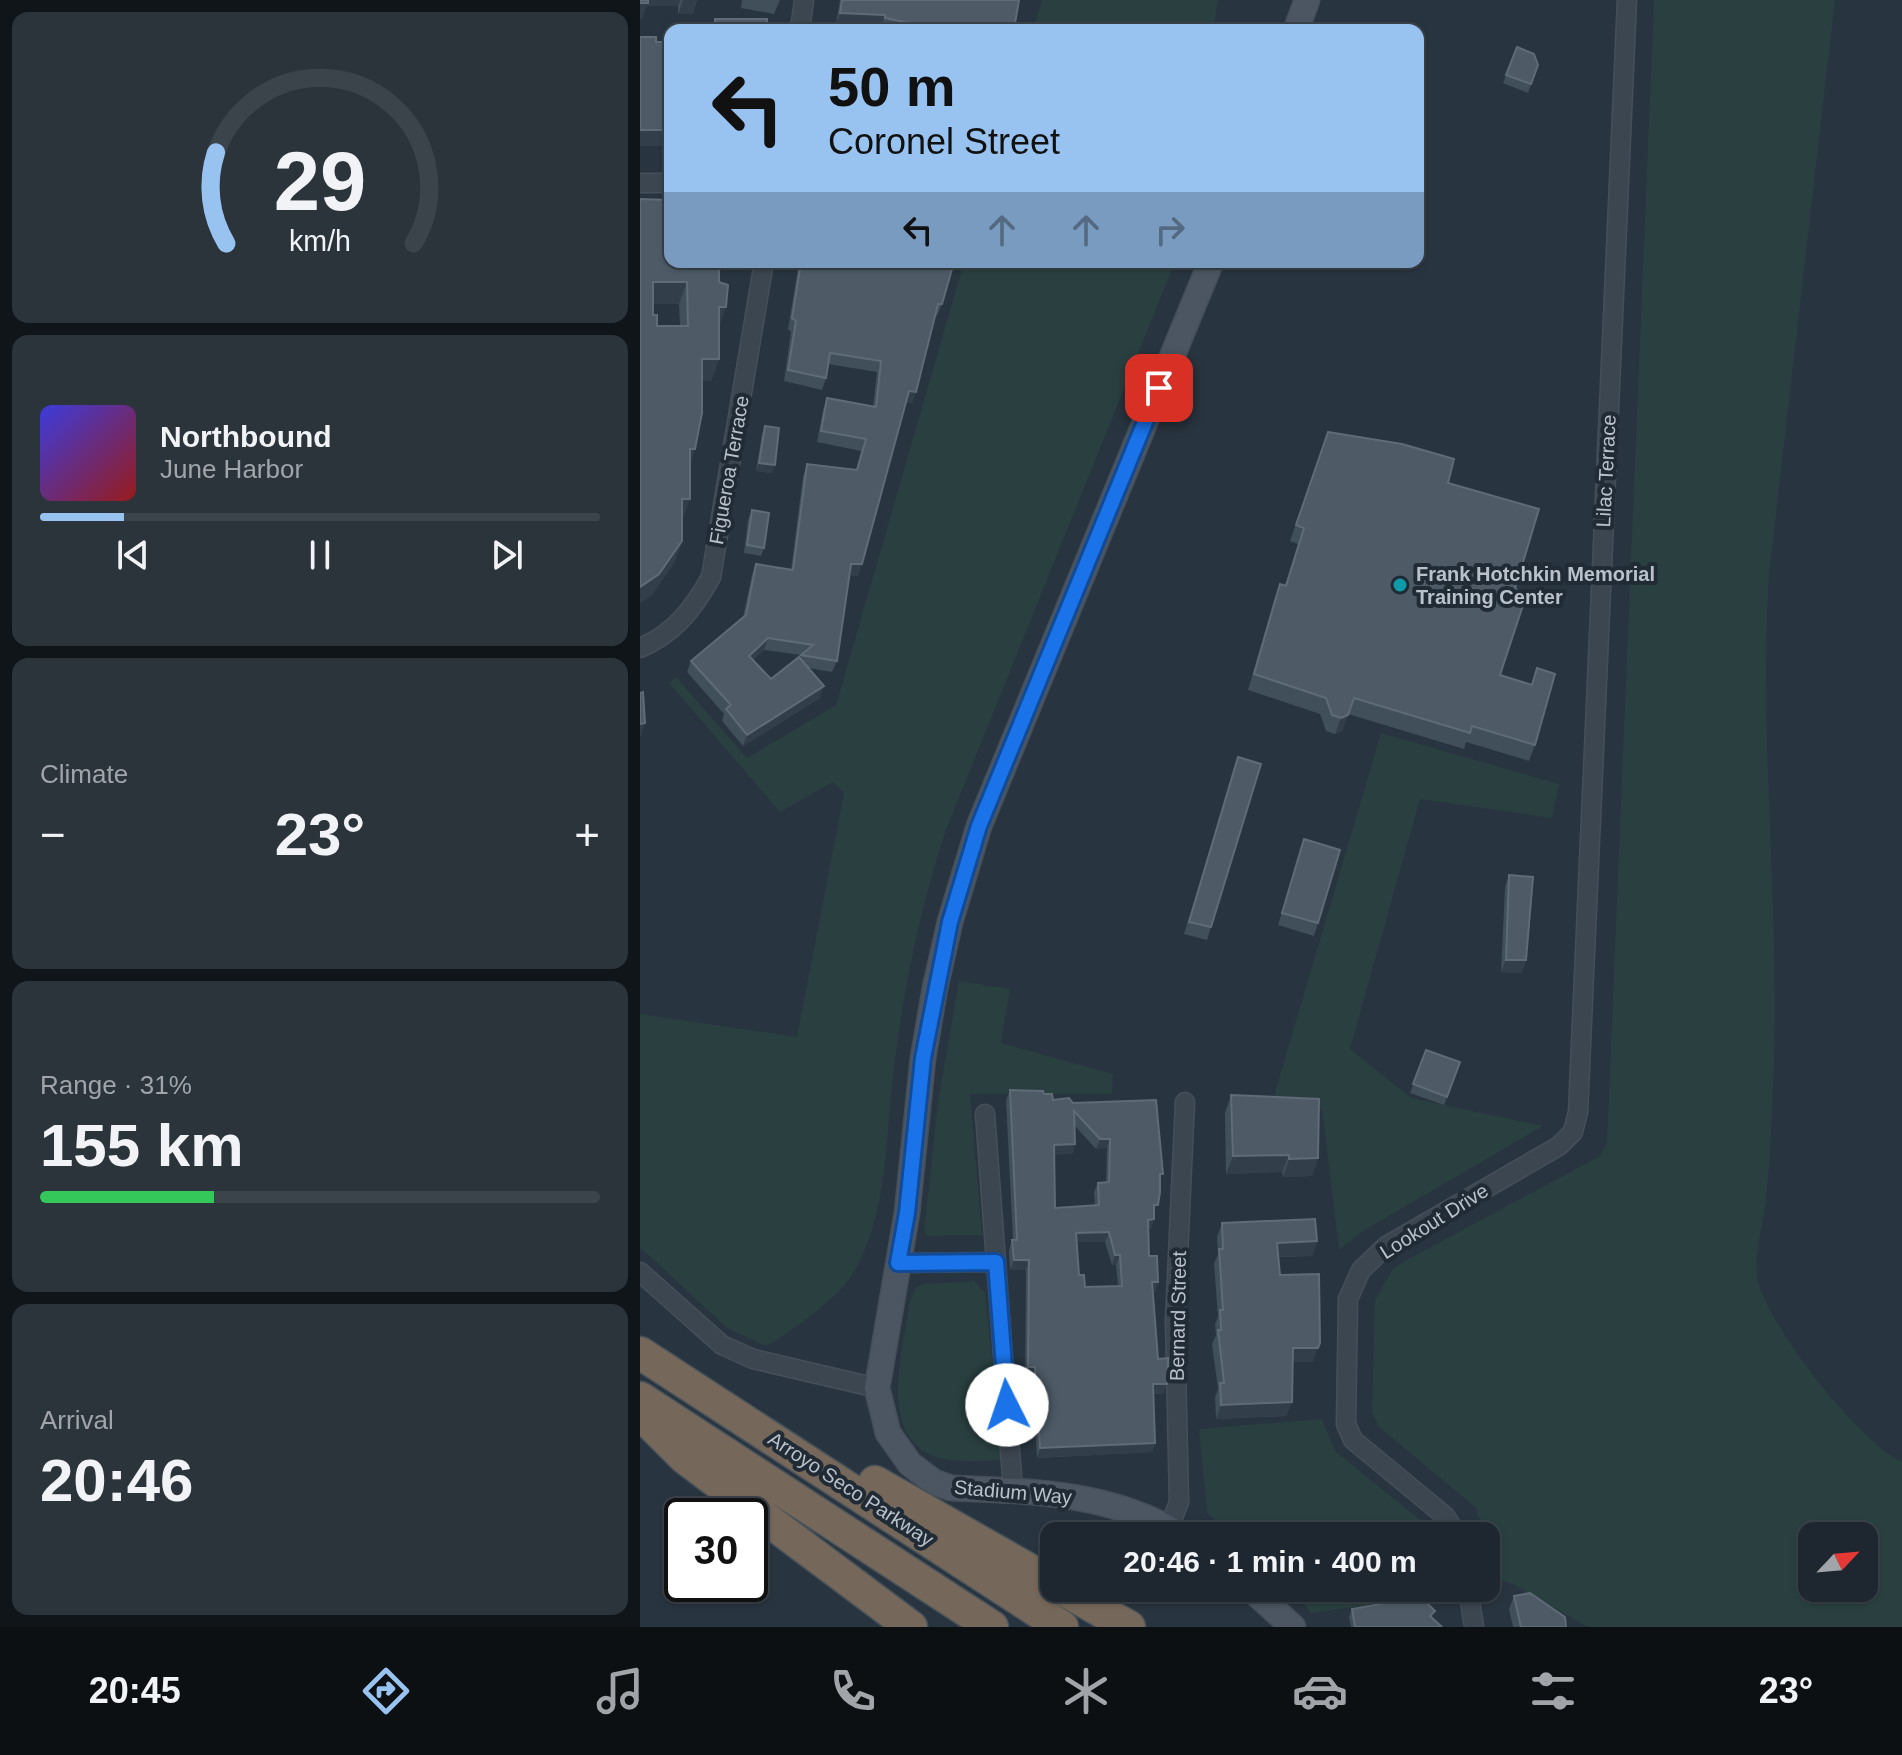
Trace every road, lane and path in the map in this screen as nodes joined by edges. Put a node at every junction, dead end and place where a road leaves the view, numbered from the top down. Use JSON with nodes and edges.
{"nodes":[{"id":1,"x":804,"y":0,"type":"edge"},
{"id":2,"x":1307,"y":0,"type":"edge"},
{"id":3,"x":1627,"y":0,"type":"edge"},
{"id":4,"x":801,"y":24,"type":"edge"},
{"id":5,"x":1298,"y":24,"type":"edge"},
{"id":6,"x":640,"y":183,"type":"edge"},
{"id":7,"x":664,"y":183,"type":"edge"},
{"id":8,"x":763,"y":268,"type":"edge"},
{"id":9,"x":1209,"y":268,"type":"edge"},
{"id":10,"x":640,"y":648,"type":"edge"},
{"id":11,"x":1185,"y":1102,"type":"dead end"},
{"id":12,"x":985,"y":1114,"type":"dead end"},
{"id":13,"x":1573,"y":1132,"type":"joint"},
{"id":14,"x":996,"y":1262,"type":"junction"},
{"id":15,"x":898,"y":1263,"type":"junction"},
{"id":16,"x":640,"y":1272,"type":"edge"},
{"id":17,"x":640,"y":1353,"type":"edge"},
{"id":18,"x":877,"y":1388,"type":"junction"},
{"id":19,"x":640,"y":1398,"type":"edge"},
{"id":20,"x":640,"y":1413,"type":"edge"},
{"id":21,"x":763,"y":1431,"type":"junction"},
{"id":22,"x":1013,"y":1490,"type":"junction"},
{"id":23,"x":1153,"y":1522,"type":"edge"},
{"id":24,"x":1176,"y":1522,"type":"edge"},
{"id":25,"x":1449,"y":1522,"type":"edge"},
{"id":26,"x":1040,"y":1576,"type":"edge"},
{"id":27,"x":1085,"y":1602,"type":"edge"},
{"id":28,"x":1265,"y":1602,"type":"edge"},
{"id":29,"x":1470,"y":1602,"type":"edge"},
{"id":30,"x":911,"y":1627,"type":"edge"},
{"id":31,"x":992,"y":1627,"type":"edge"},
{"id":32,"x":1062,"y":1627,"type":"edge"},
{"id":33,"x":1129,"y":1627,"type":"edge"},
{"id":34,"x":1293,"y":1627,"type":"edge"},
{"id":35,"x":1474,"y":1627,"type":"edge"}],
"edges":[{"from":1,"to":4,"type":"street"},
{"from":2,"to":5,"type":"street"},
{"from":3,"to":13,"type":"street","name":"Lilac Terrace"},
{"from":6,"to":7,"type":"street"},
{"from":8,"to":10,"type":"street","name":"Figueroa Terrace"},
{"from":9,"to":15,"type":"street","name":"Stadium Way"},
{"from":11,"to":24,"type":"street","name":"Bernard Street"},
{"from":12,"to":14,"type":"street"},
{"from":13,"to":25,"type":"street","name":"Lookout Drive"},
{"from":14,"to":15,"type":"street"},
{"from":14,"to":22,"type":"street"},
{"from":15,"to":18,"type":"street","name":"Stadium Way"},
{"from":16,"to":18,"type":"street"},
{"from":17,"to":21,"type":"highway","name":"Arroyo Seco Parkway"},
{"from":18,"to":22,"type":"street","name":"Stadium Way"},
{"from":19,"to":31,"type":"highway","name":"Arroyo Seco Parkway"},
{"from":20,"to":30,"type":"highway"},
{"from":21,"to":26,"type":"highway"},
{"from":21,"to":32,"type":"highway","name":"Arroyo Seco Parkway"},
{"from":22,"to":23,"type":"street","name":"Stadium Way"},
{"from":27,"to":33,"type":"highway"},
{"from":28,"to":34,"type":"street"},
{"from":29,"to":35,"type":"street"}]}
